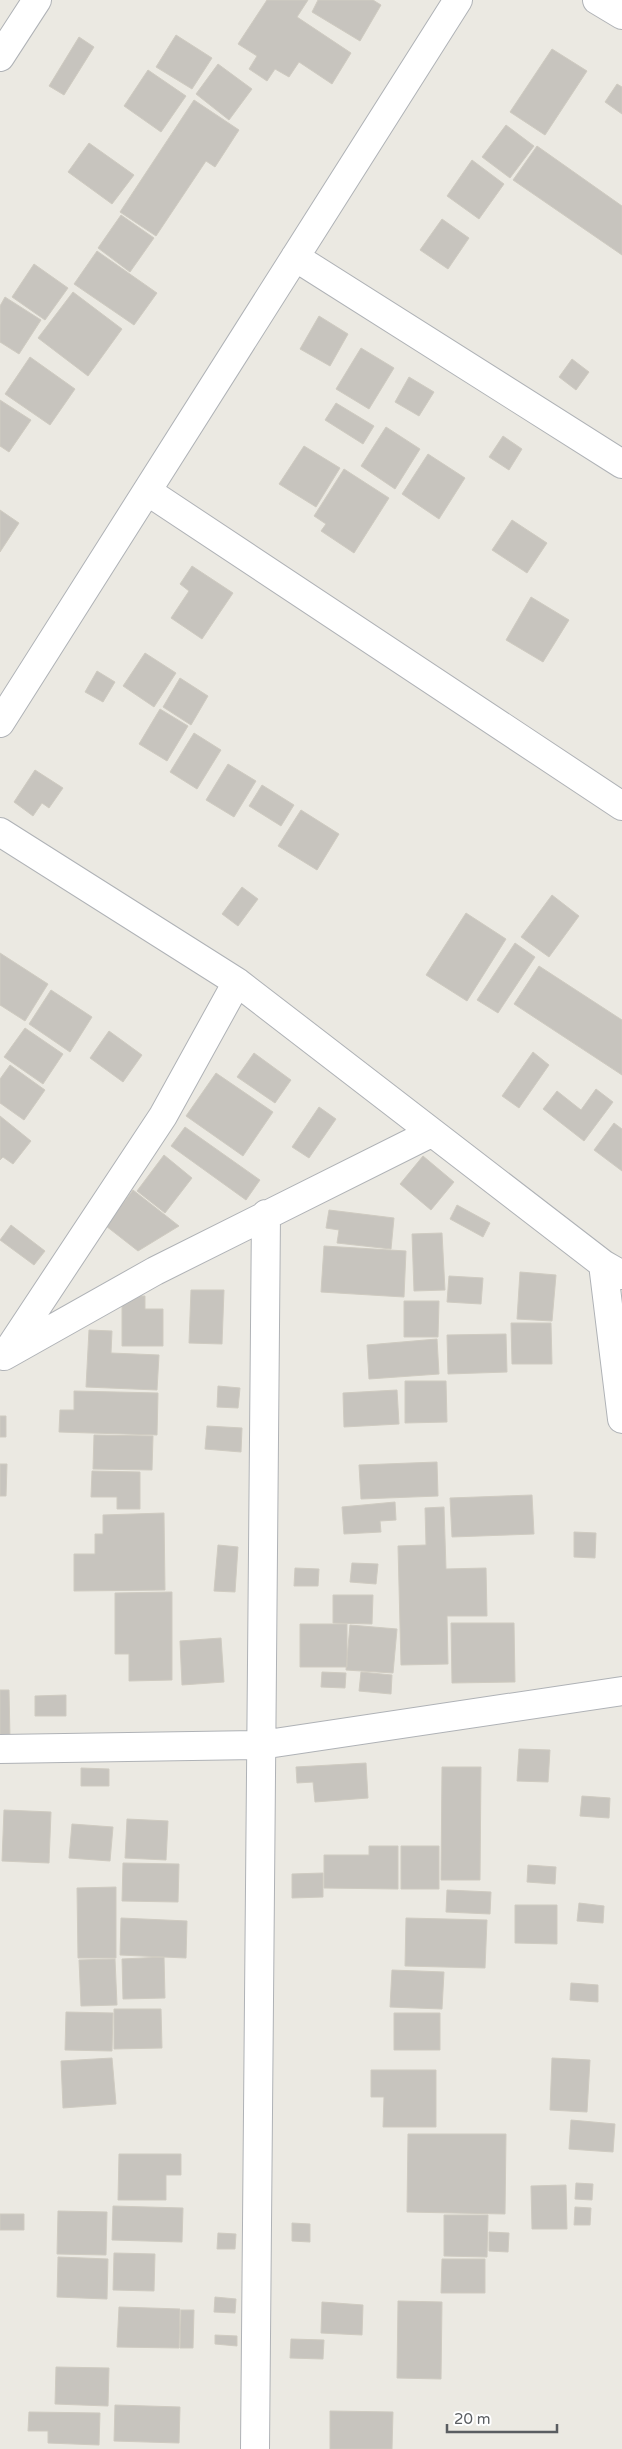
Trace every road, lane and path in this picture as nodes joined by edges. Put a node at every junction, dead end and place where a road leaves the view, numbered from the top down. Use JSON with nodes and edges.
{"nodes":[{"id":1,"x":37,"y":0,"type":"edge"},
{"id":2,"x":458,"y":0,"type":"edge"},
{"id":3,"x":597,"y":0,"type":"edge"},
{"id":4,"x":622,"y":15,"type":"edge"},
{"id":5,"x":1,"y":55,"type":"edge"},
{"id":6,"x":295,"y":257,"type":"junction"},
{"id":7,"x":622,"y":464,"type":"edge"},
{"id":8,"x":147,"y":491,"type":"junction"},
{"id":9,"x":0,"y":723,"type":"edge"},
{"id":10,"x":622,"y":806,"type":"edge"},
{"id":11,"x":0,"y":832,"type":"edge"},
{"id":12,"x":237,"y":982,"type":"junction"},
{"id":13,"x":431,"y":1133,"type":"junction"},
{"id":14,"x":266,"y":1214,"type":"junction"},
{"id":15,"x":612,"y":1270,"type":"edge"},
{"id":16,"x":2,"y":1359,"type":"edge"},
{"id":17,"x":622,"y":1419,"type":"edge"},
{"id":18,"x":622,"y":1691,"type":"edge"},
{"id":19,"x":261,"y":1745,"type":"junction"},
{"id":20,"x":0,"y":1750,"type":"edge"},
{"id":21,"x":255,"y":2449,"type":"edge"}],
"edges":[{"from":1,"to":5,"type":"street"},
{"from":2,"to":6,"type":"street"},
{"from":3,"to":4,"type":"street"},
{"from":6,"to":7,"type":"street"},
{"from":6,"to":8,"type":"street"},
{"from":8,"to":9,"type":"street"},
{"from":8,"to":10,"type":"street"},
{"from":11,"to":12,"type":"street"},
{"from":12,"to":13,"type":"street"},
{"from":12,"to":16,"type":"street"},
{"from":13,"to":14,"type":"street"},
{"from":13,"to":15,"type":"street"},
{"from":14,"to":16,"type":"street"},
{"from":14,"to":19,"type":"street"},
{"from":15,"to":17,"type":"street"},
{"from":18,"to":19,"type":"street"},
{"from":19,"to":20,"type":"street"},
{"from":19,"to":21,"type":"street"}]}
